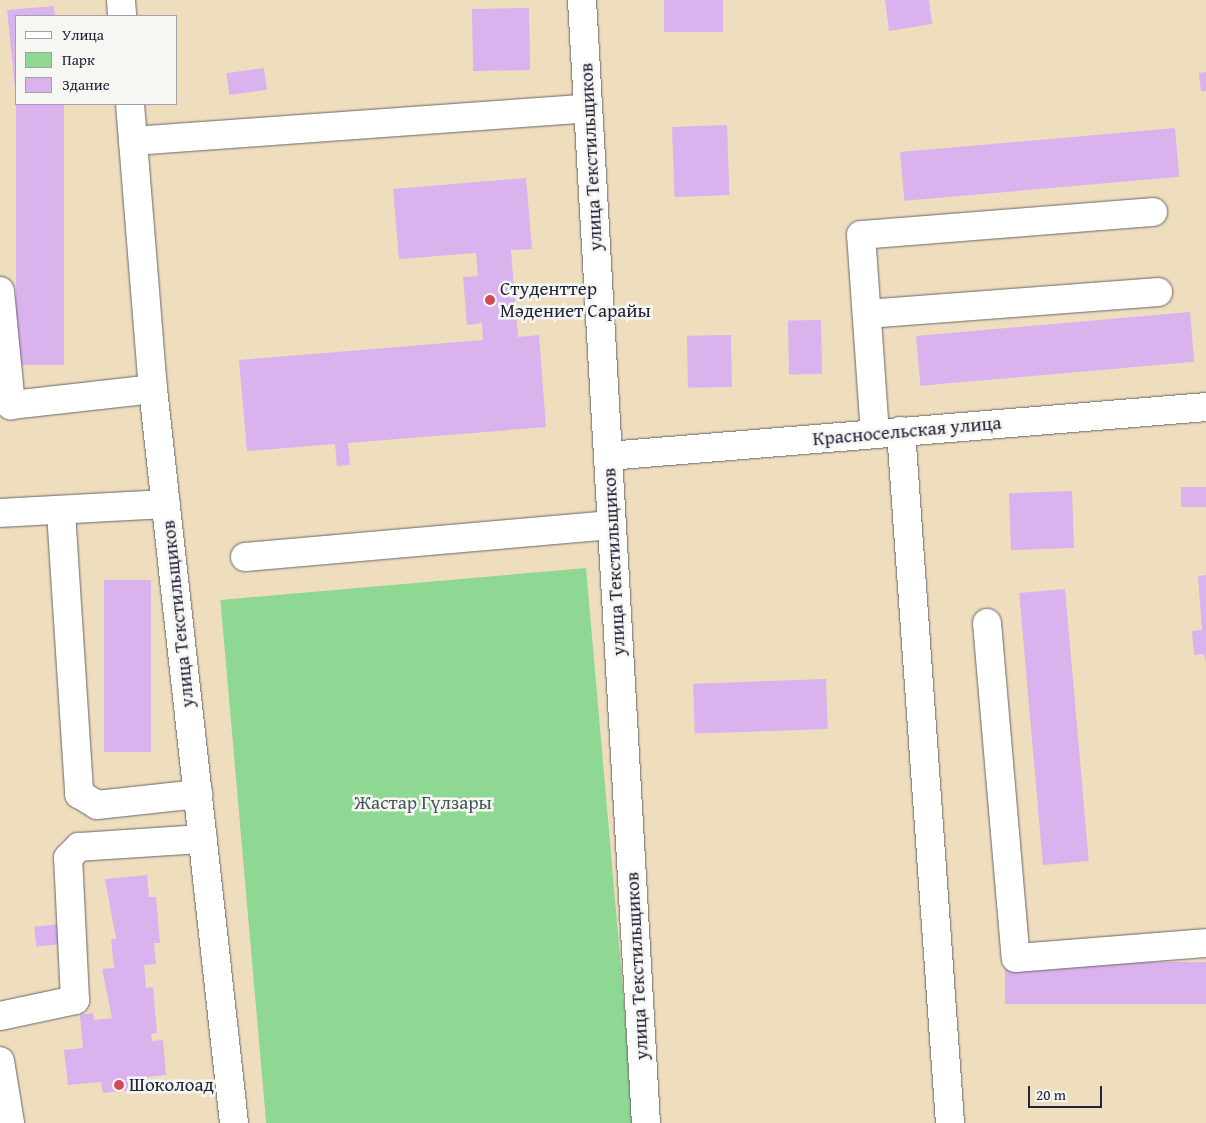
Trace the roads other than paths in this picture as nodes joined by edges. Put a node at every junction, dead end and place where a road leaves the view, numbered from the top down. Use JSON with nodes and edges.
{"nodes":[{"id":1,"x":121,"y":0,"type":"edge"},
{"id":2,"x":582,"y":0,"type":"edge"},
{"id":3,"x":122,"y":15,"type":"edge"},
{"id":4,"x":130,"y":105,"type":"edge"},
{"id":5,"x":588,"y":108,"type":"junction"},
{"id":6,"x":132,"y":141,"type":"junction"},
{"id":7,"x":1153,"y":212,"type":"dead end"},
{"id":8,"x":0,"y":291,"type":"edge"},
{"id":9,"x":1158,"y":292,"type":"dead end"},
{"id":10,"x":867,"y":314,"type":"junction"},
{"id":11,"x":153,"y":389,"type":"junction"},
{"id":12,"x":5,"y":406,"type":"edge"},
{"id":13,"x":1206,"y":406,"type":"edge"},
{"id":14,"x":888,"y":432,"type":"junction"},
{"id":15,"x":608,"y":456,"type":"junction"},
{"id":16,"x":166,"y":504,"type":"junction"},
{"id":17,"x":61,"y":512,"type":"junction"},
{"id":18,"x":0,"y":513,"type":"edge"},
{"id":19,"x":612,"y":525,"type":"junction"},
{"id":20,"x":245,"y":557,"type":"dead end"},
{"id":21,"x":987,"y":623,"type":"dead end"},
{"id":22,"x":198,"y":794,"type":"junction"},
{"id":23,"x":203,"y":839,"type":"junction"},
{"id":24,"x":1206,"y":943,"type":"edge"},
{"id":25,"x":0,"y":1016,"type":"edge"},
{"id":26,"x":0,"y":1061,"type":"edge"},
{"id":27,"x":10,"y":1123,"type":"edge"},
{"id":28,"x":234,"y":1123,"type":"edge"},
{"id":29,"x":646,"y":1123,"type":"edge"},
{"id":30,"x":950,"y":1123,"type":"edge"}],
"edges":[{"from":1,"to":3,"type":"street"},
{"from":2,"to":5,"type":"street","name":"улица Текстильщиков"},
{"from":4,"to":6,"type":"street","name":"улица Текстильщиков"},
{"from":5,"to":6,"type":"street"},
{"from":5,"to":15,"type":"street","name":"улица Текстильщиков"},
{"from":6,"to":11,"type":"street","name":"улица Текстильщиков"},
{"from":7,"to":10,"type":"street"},
{"from":8,"to":12,"type":"street"},
{"from":9,"to":10,"type":"street"},
{"from":10,"to":14,"type":"street"},
{"from":11,"to":12,"type":"street"},
{"from":11,"to":16,"type":"street","name":"улица Текстильщиков"},
{"from":13,"to":14,"type":"street","name":"Красносельская улица"},
{"from":14,"to":15,"type":"street","name":"Красносельская улица"},
{"from":14,"to":30,"type":"street"},
{"from":15,"to":19,"type":"street","name":"улица Текстильщиков"},
{"from":16,"to":17,"type":"street"},
{"from":16,"to":22,"type":"street","name":"улица Текстильщиков"},
{"from":17,"to":18,"type":"street"},
{"from":17,"to":22,"type":"street"},
{"from":19,"to":20,"type":"street"},
{"from":19,"to":29,"type":"street","name":"улица Текстильщиков"},
{"from":21,"to":24,"type":"street"},
{"from":22,"to":23,"type":"street","name":"улица Текстильщиков"},
{"from":23,"to":25,"type":"street"},
{"from":23,"to":28,"type":"street","name":"улица Текстильщиков"},
{"from":26,"to":27,"type":"street"}]}
